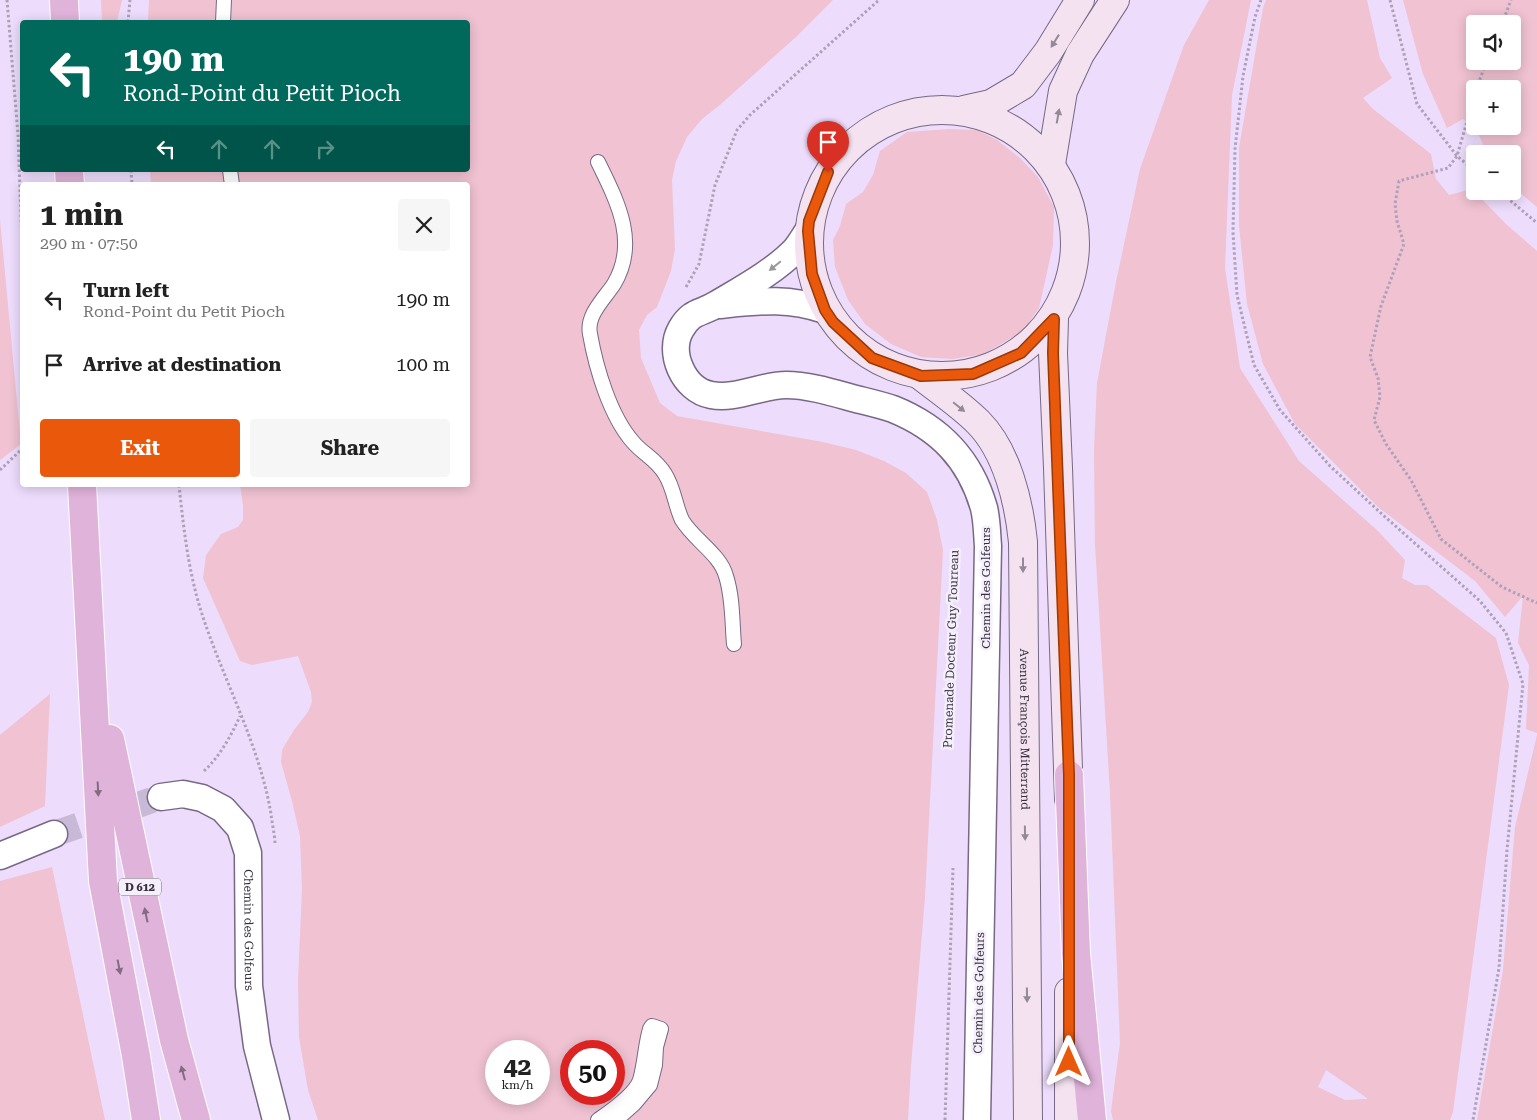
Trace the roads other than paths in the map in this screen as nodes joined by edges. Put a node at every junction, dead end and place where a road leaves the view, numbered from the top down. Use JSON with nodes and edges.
{"nodes":[{"id":1,"x":64,"y":0,"type":"edge"},
{"id":2,"x":224,"y":0,"type":"edge"},
{"id":3,"x":1080,"y":0,"type":"edge"},
{"id":4,"x":1115,"y":0,"type":"edge"},
{"id":5,"x":65,"y":20,"type":"edge"},
{"id":6,"x":223,"y":20,"type":"edge"},
{"id":7,"x":964,"y":110,"type":"junction"},
{"id":8,"x":598,"y":162,"type":"dead end"},
{"id":9,"x":1052,"y":164,"type":"junction"},
{"id":10,"x":808,"y":231,"type":"junction"},
{"id":11,"x":714,"y":306,"type":"junction"},
{"id":12,"x":825,"y":310,"type":"junction"},
{"id":13,"x":1054,"y":319,"type":"junction"},
{"id":14,"x":921,"y":376,"type":"junction"},
{"id":15,"x":82,"y":487,"type":"edge"},
{"id":16,"x":734,"y":644,"type":"dead end"},
{"id":17,"x":92,"y":653,"type":"junction"},
{"id":18,"x":1069,"y":775,"type":"junction"},
{"id":19,"x":162,"y":797,"type":"tunnel mouth"},
{"id":20,"x":54,"y":834,"type":"tunnel mouth"},
{"id":21,"x":0,"y":856,"type":"edge"},
{"id":22,"x":136,"y":1056,"type":"junction"},
{"id":23,"x":146,"y":1120,"type":"edge"},
{"id":24,"x":154,"y":1120,"type":"edge"},
{"id":25,"x":196,"y":1120,"type":"edge"},
{"id":26,"x":276,"y":1120,"type":"edge"},
{"id":27,"x":598,"y":1120,"type":"edge"},
{"id":28,"x":616,"y":1120,"type":"edge"},
{"id":29,"x":977,"y":1120,"type":"edge"},
{"id":30,"x":1028,"y":1120,"type":"edge"},
{"id":31,"x":1069,"y":1120,"type":"edge"},
{"id":32,"x":1092,"y":1120,"type":"edge"}],
"edges":[{"from":1,"to":5,"type":"highway"},
{"from":2,"to":6,"type":"lane"},
{"from":3,"to":7,"type":"main road","one_way":true},
{"from":9,"to":4,"type":"main road","one_way":true},
{"from":7,"to":9,"type":"main road"},
{"from":7,"to":10,"type":"main road"},
{"from":8,"to":16,"type":"lane"},
{"from":9,"to":13,"type":"main road"},
{"from":10,"to":11,"type":"street","name":"Chemin des Golfeurs","one_way":true},
{"from":10,"to":12,"type":"main road"},
{"from":11,"to":12,"type":"street","name":"Chemin des Golfeurs"},
{"from":11,"to":29,"type":"street","name":"Chemin des Golfeurs"},
{"from":12,"to":14,"type":"main road"},
{"from":13,"to":14,"type":"main road"},
{"from":13,"to":18,"type":"main road"},
{"from":14,"to":30,"type":"main road","name":"Avenue François Mitterrand","one_way":true},
{"from":15,"to":17,"type":"highway","number":"D 612"},
{"from":17,"to":22,"type":"highway","number":"D 612","one_way":true},
{"from":25,"to":17,"type":"highway","number":"D 612","one_way":true},
{"from":18,"to":31,"type":"main road"},
{"from":18,"to":32,"type":"highway"},
{"from":19,"to":26,"type":"street","name":"Chemin des Golfeurs"},
{"from":20,"to":21,"type":"street"},
{"from":22,"to":23,"type":"highway","number":"D 612"},
{"from":22,"to":24,"type":"highway","number":"D 612"},
{"from":27,"to":28,"type":"lane"}]}
